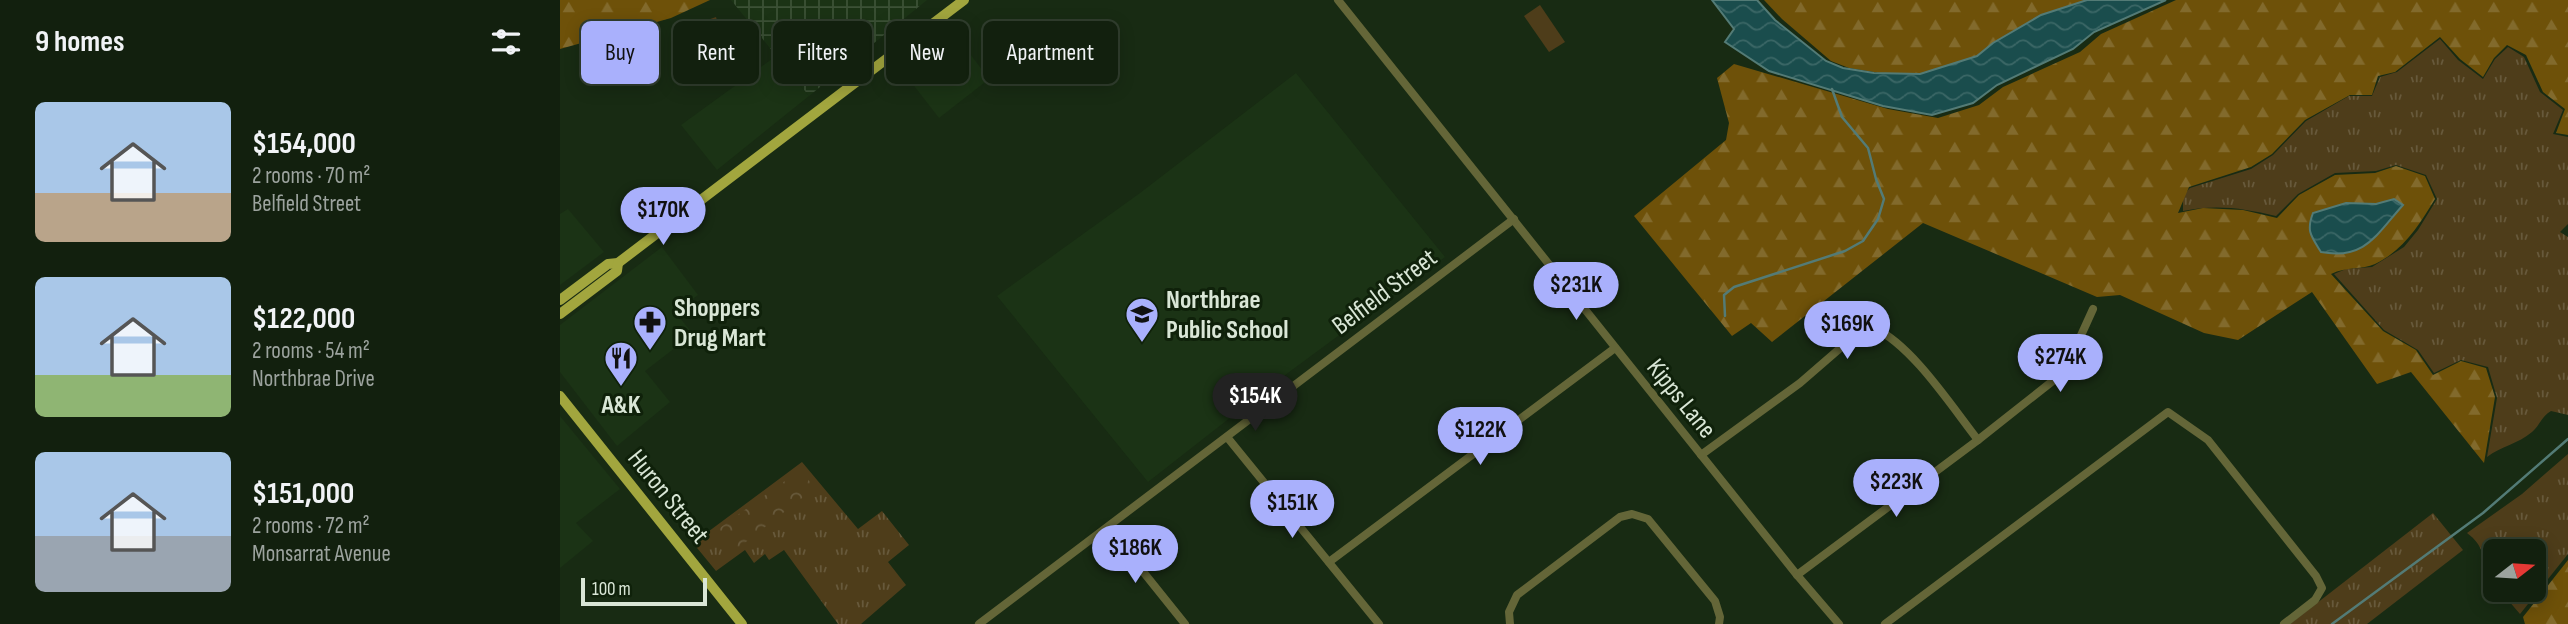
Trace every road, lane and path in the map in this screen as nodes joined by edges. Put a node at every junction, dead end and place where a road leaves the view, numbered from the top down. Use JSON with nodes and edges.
{"nodes":[{"id":1,"x":964,"y":0,"type":"edge"},
{"id":2,"x":1338,"y":0,"type":"edge"},
{"id":3,"x":1514,"y":219,"type":"junction"},
{"id":4,"x":618,"y":263,"type":"junction"},
{"id":5,"x":560,"y":300,"type":"edge"},
{"id":6,"x":2093,"y":309,"type":"dead end"},
{"id":7,"x":560,"y":314,"type":"edge"},
{"id":8,"x":1615,"y":348,"type":"junction"},
{"id":9,"x":560,"y":396,"type":"edge"},
{"id":10,"x":1227,"y":437,"type":"junction"},
{"id":11,"x":1978,"y":440,"type":"junction"},
{"id":12,"x":1701,"y":455,"type":"junction"},
{"id":13,"x":1108,"y":527,"type":"junction"},
{"id":14,"x":1329,"y":562,"type":"junction"},
{"id":15,"x":1797,"y":575,"type":"junction"},
{"id":16,"x":1181,"y":623,"type":"edge"},
{"id":17,"x":743,"y":624,"type":"edge"},
{"id":18,"x":979,"y":624,"type":"edge"},
{"id":19,"x":1379,"y":624,"type":"edge"},
{"id":20,"x":1510,"y":624,"type":"edge"},
{"id":21,"x":1719,"y":624,"type":"edge"},
{"id":22,"x":1839,"y":624,"type":"edge"},
{"id":23,"x":1885,"y":624,"type":"edge"},
{"id":24,"x":2284,"y":624,"type":"edge"}],
"edges":[{"from":1,"to":4,"type":"main road"},
{"from":2,"to":3,"type":"street","name":"Kipps Lane"},
{"from":3,"to":8,"type":"street","name":"Kipps Lane"},
{"from":3,"to":10,"type":"street","name":"Belfield Street"},
{"from":4,"to":5,"type":"main road"},
{"from":4,"to":7,"type":"main road"},
{"from":6,"to":11,"type":"street"},
{"from":8,"to":12,"type":"street","name":"Kipps Lane"},
{"from":8,"to":14,"type":"street"},
{"from":9,"to":17,"type":"main road","name":"Huron Street"},
{"from":10,"to":13,"type":"street","name":"Belfield Street"},
{"from":10,"to":14,"type":"street"},
{"from":11,"to":12,"type":"street"},
{"from":11,"to":15,"type":"street"},
{"from":12,"to":15,"type":"street","name":"Kipps Lane"},
{"from":13,"to":16,"type":"street"},
{"from":13,"to":18,"type":"street","name":"Belfield Street"},
{"from":14,"to":19,"type":"street"},
{"from":15,"to":22,"type":"street","name":"Kipps Lane"},
{"from":20,"to":21,"type":"street"},
{"from":23,"to":24,"type":"street"}]}
